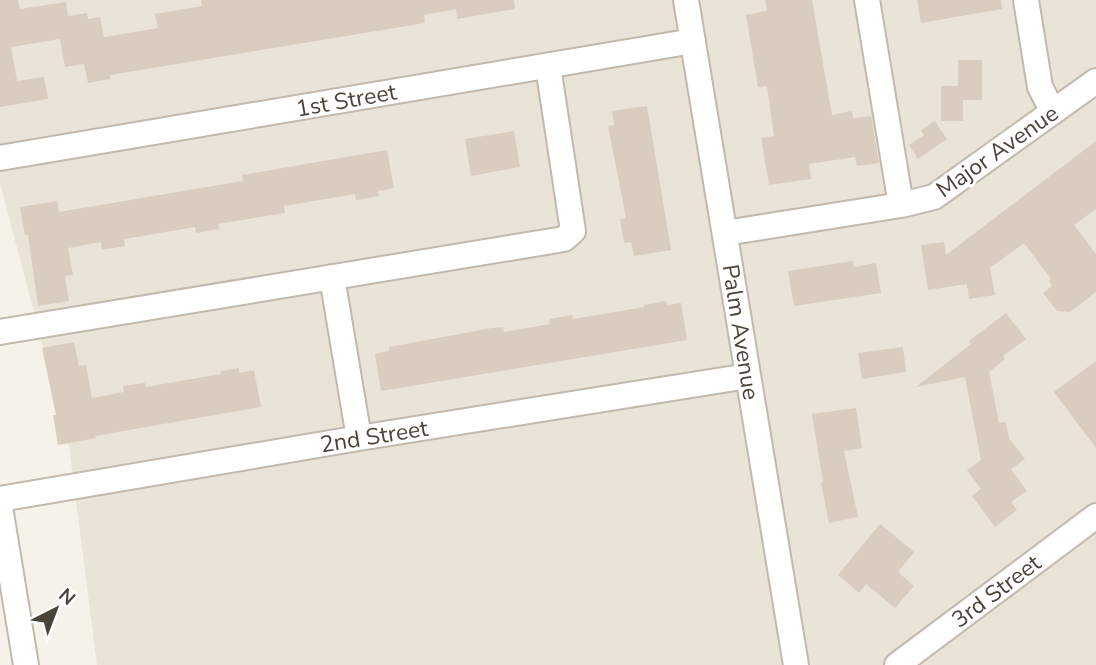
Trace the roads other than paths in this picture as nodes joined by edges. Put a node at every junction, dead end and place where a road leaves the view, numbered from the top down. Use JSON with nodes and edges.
{"nodes":[{"id":1,"x":686,"y":0,"type":"edge"},
{"id":2,"x":867,"y":0,"type":"edge"},
{"id":3,"x":1026,"y":0,"type":"edge"},
{"id":4,"x":693,"y":41,"type":"junction"},
{"id":5,"x":548,"y":66,"type":"junction"},
{"id":6,"x":1096,"y":81,"type":"edge"},
{"id":7,"x":1053,"y":112,"type":"junction"},
{"id":8,"x":0,"y":158,"type":"edge"},
{"id":9,"x":901,"y":205,"type":"junction"},
{"id":10,"x":725,"y":233,"type":"junction"},
{"id":11,"x":332,"y":276,"type":"junction"},
{"id":12,"x":0,"y":332,"type":"edge"},
{"id":13,"x":748,"y":376,"type":"junction"},
{"id":14,"x":359,"y":438,"type":"junction"},
{"id":15,"x":0,"y":499,"type":"edge"},
{"id":16,"x":0,"y":507,"type":"edge"},
{"id":17,"x":1096,"y":516,"type":"edge"},
{"id":18,"x":26,"y":665,"type":"edge"},
{"id":19,"x":796,"y":665,"type":"edge"},
{"id":20,"x":897,"y":665,"type":"edge"}],
"edges":[{"from":1,"to":4,"type":"street","name":"Palm Avenue"},
{"from":2,"to":9,"type":"street"},
{"from":3,"to":7,"type":"street"},
{"from":4,"to":5,"type":"street","name":"1st Street"},
{"from":4,"to":10,"type":"street","name":"Palm Avenue"},
{"from":5,"to":8,"type":"street","name":"1st Street"},
{"from":5,"to":11,"type":"street"},
{"from":6,"to":7,"type":"street","name":"Major Avenue"},
{"from":7,"to":9,"type":"street","name":"Major Avenue"},
{"from":9,"to":10,"type":"street","name":"Major Avenue"},
{"from":10,"to":13,"type":"street","name":"Palm Avenue"},
{"from":11,"to":12,"type":"street"},
{"from":11,"to":14,"type":"street"},
{"from":13,"to":14,"type":"street","name":"2nd Street"},
{"from":13,"to":19,"type":"street","name":"Palm Avenue"},
{"from":14,"to":15,"type":"street","name":"2nd Street"},
{"from":16,"to":18,"type":"street"},
{"from":17,"to":20,"type":"street","name":"3rd Street"}]}
